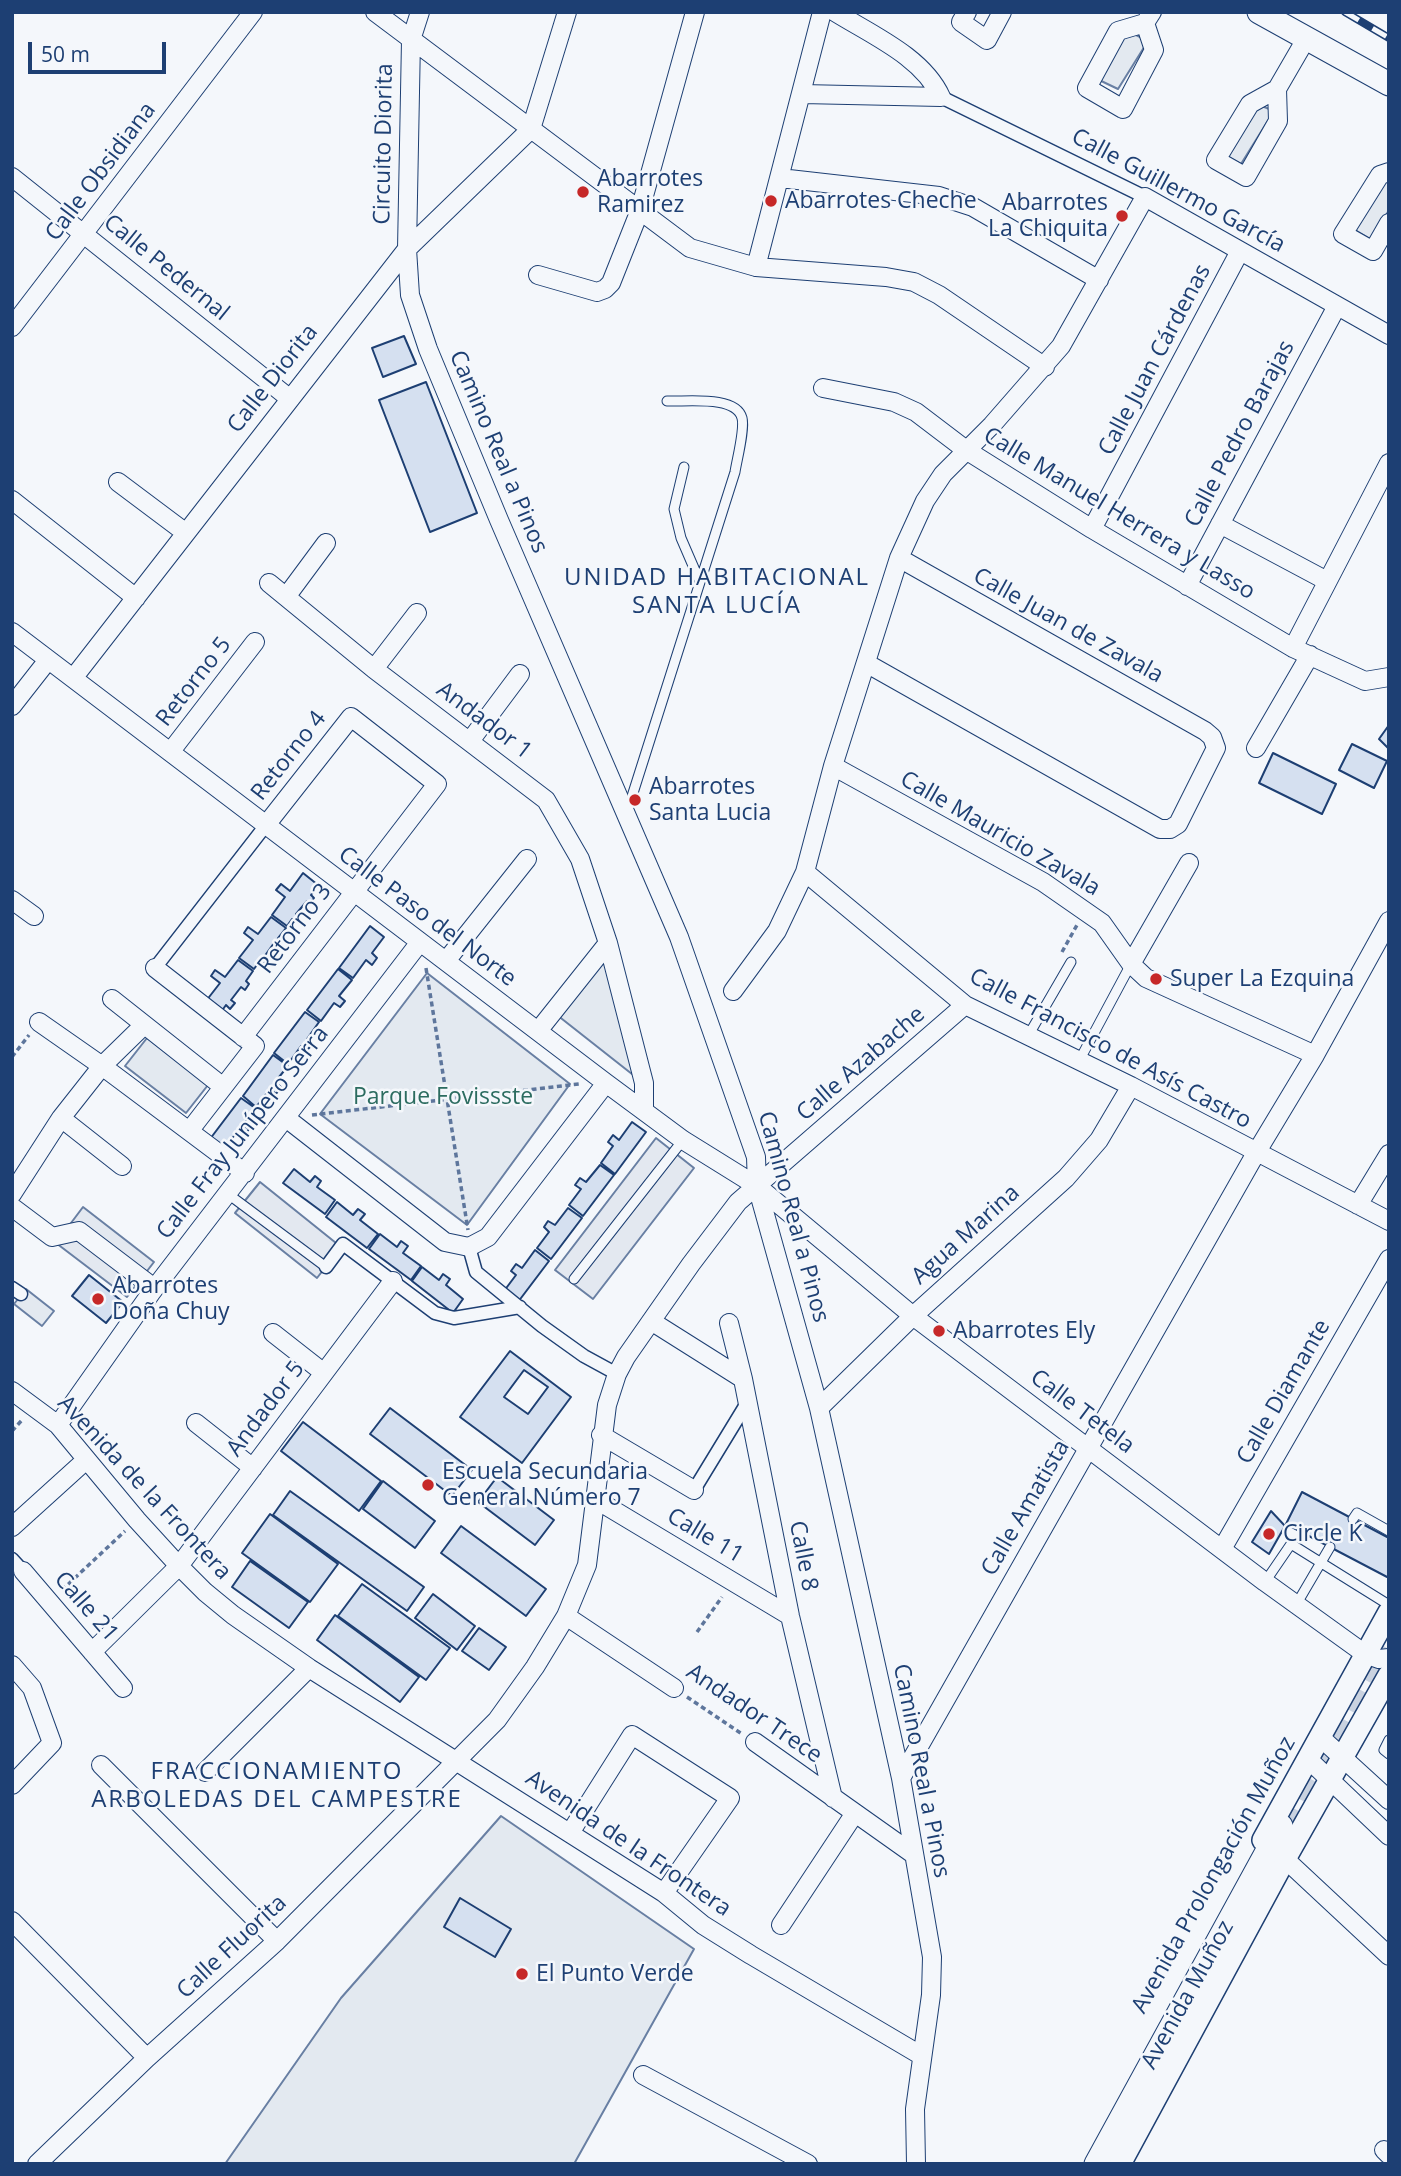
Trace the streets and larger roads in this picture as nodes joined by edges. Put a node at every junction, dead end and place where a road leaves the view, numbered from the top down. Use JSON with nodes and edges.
{"nodes":[{"id":1,"x":253,"y":12,"type":"edge"},
{"id":2,"x":375,"y":12,"type":"edge"},
{"id":3,"x":420,"y":12,"type":"edge"},
{"id":4,"x":567,"y":12,"type":"edge"},
{"id":5,"x":695,"y":12,"type":"edge"},
{"id":6,"x":822,"y":12,"type":"edge"},
{"id":7,"x":835,"y":12,"type":"edge"},
{"id":8,"x":967,"y":12,"type":"edge"},
{"id":9,"x":1002,"y":12,"type":"edge"},
{"id":10,"x":1259,"y":12,"type":"edge"},
{"id":11,"x":1149,"y":18,"type":"edge"},
{"id":12,"x":1306,"y":39,"type":"junction"},
{"id":13,"x":411,"y":40,"type":"junction"},
{"id":14,"x":1389,"y":84,"type":"edge"},
{"id":15,"x":1278,"y":89,"type":"junction"},
{"id":16,"x":802,"y":94,"type":"junction"},
{"id":17,"x":941,"y":97,"type":"junction"},
{"id":18,"x":531,"y":129,"type":"junction"},
{"id":19,"x":1389,"y":172,"type":"edge"},
{"id":20,"x":12,"y":177,"type":"edge"},
{"id":21,"x":780,"y":178,"type":"junction"},
{"id":22,"x":1145,"y":197,"type":"junction"},
{"id":23,"x":639,"y":210,"type":"junction"},
{"id":24,"x":1389,"y":223,"type":"edge"},
{"id":25,"x":85,"y":235,"type":"junction"},
{"id":26,"x":407,"y":249,"type":"junction"},
{"id":27,"x":1240,"y":251,"type":"junction"},
{"id":28,"x":756,"y":267,"type":"junction"},
{"id":29,"x":538,"y":275,"type":"dead end"},
{"id":30,"x":1100,"y":280,"type":"junction"},
{"id":31,"x":1337,"y":306,"type":"junction"},
{"id":32,"x":12,"y":327,"type":"edge"},
{"id":33,"x":1389,"y":335,"type":"edge"},
{"id":34,"x":1045,"y":367,"type":"junction"},
{"id":35,"x":824,"y":388,"type":"dead end"},
{"id":36,"x":289,"y":398,"type":"junction"},
{"id":37,"x":966,"y":450,"type":"junction"},
{"id":38,"x":1389,"y":463,"type":"edge"},
{"id":39,"x":118,"y":482,"type":"dead end"},
{"id":40,"x":12,"y":500,"type":"edge"},
{"id":41,"x":1220,"y":524,"type":"junction"},
{"id":42,"x":1092,"y":529,"type":"junction"},
{"id":43,"x":186,"y":533,"type":"junction"},
{"id":44,"x":326,"y":543,"type":"dead end"},
{"id":45,"x":899,"y":558,"type":"junction"},
{"id":46,"x":1327,"y":581,"type":"junction"},
{"id":47,"x":269,"y":583,"type":"dead end"},
{"id":48,"x":1187,"y":586,"type":"junction"},
{"id":49,"x":286,"y":597,"type":"junction"},
{"id":50,"x":136,"y":598,"type":"junction"},
{"id":51,"x":417,"y":612,"type":"dead end"},
{"id":52,"x":12,"y":632,"type":"edge"},
{"id":53,"x":255,"y":642,"type":"dead end"},
{"id":54,"x":1293,"y":648,"type":"junction"},
{"id":55,"x":1310,"y":655,"type":"junction"},
{"id":56,"x":48,"y":660,"type":"junction"},
{"id":57,"x":866,"y":663,"type":"junction"},
{"id":58,"x":374,"y":668,"type":"junction"},
{"id":59,"x":520,"y":674,"type":"dead end"},
{"id":60,"x":74,"y":677,"type":"junction"},
{"id":61,"x":1389,"y":677,"type":"edge"},
{"id":62,"x":12,"y":706,"type":"edge"},
{"id":63,"x":470,"y":741,"type":"junction"},
{"id":64,"x":1256,"y":748,"type":"dead end"},
{"id":65,"x":171,"y":751,"type":"junction"},
{"id":66,"x":833,"y":766,"type":"junction"},
{"id":67,"x":437,"y":784,"type":"joint"},
{"id":68,"x":266,"y":825,"type":"junction"},
{"id":69,"x":527,"y":859,"type":"dead end"},
{"id":70,"x":1189,"y":863,"type":"dead end"},
{"id":71,"x":805,"y":872,"type":"junction"},
{"id":72,"x":354,"y":892,"type":"junction"},
{"id":73,"x":12,"y":900,"type":"edge"},
{"id":74,"x":34,"y":916,"type":"dead end"},
{"id":75,"x":1389,"y":921,"type":"edge"},
{"id":76,"x":420,"y":942,"type":"junction"},
{"id":77,"x":608,"y":943,"type":"junction"},
{"id":78,"x":446,"y":961,"type":"junction"},
{"id":79,"x":1131,"y":964,"type":"junction"},
{"id":80,"x":155,"y":968,"type":"joint"},
{"id":81,"x":733,"y":991,"type":"dead end"},
{"id":82,"x":112,"y":999,"type":"dead end"},
{"id":83,"x":965,"y":1005,"type":"junction"},
{"id":84,"x":39,"y":1022,"type":"road end"},
{"id":85,"x":145,"y":1025,"type":"junction"},
{"id":86,"x":538,"y":1031,"type":"junction"},
{"id":87,"x":243,"y":1037,"type":"junction"},
{"id":88,"x":1315,"y":1055,"type":"junction"},
{"id":89,"x":102,"y":1066,"type":"junction"},
{"id":90,"x":606,"y":1083,"type":"junction"},
{"id":91,"x":222,"y":1086,"type":"junction"},
{"id":92,"x":1131,"y":1086,"type":"junction"},
{"id":93,"x":644,"y":1111,"type":"junction"},
{"id":94,"x":61,"y":1118,"type":"junction"},
{"id":95,"x":286,"y":1118,"type":"junction"},
{"id":96,"x":190,"y":1130,"type":"junction"},
{"id":97,"x":1256,"y":1153,"type":"junction"},
{"id":98,"x":1389,"y":1154,"type":"edge"},
{"id":99,"x":122,"y":1166,"type":"dead end"},
{"id":100,"x":244,"y":1173,"type":"junction"},
{"id":101,"x":757,"y":1186,"type":"junction"},
{"id":102,"x":13,"y":1189,"type":"edge"},
{"id":103,"x":1358,"y":1205,"type":"junction"},
{"id":104,"x":14,"y":1213,"type":"edge"},
{"id":105,"x":1389,"y":1221,"type":"edge"},
{"id":106,"x":469,"y":1247,"type":"junction"},
{"id":107,"x":1389,"y":1259,"type":"edge"},
{"id":108,"x":326,"y":1267,"type":"road end"},
{"id":109,"x":393,"y":1281,"type":"junction"},
{"id":110,"x":154,"y":1288,"type":"junction"},
{"id":111,"x":520,"y":1307,"type":"junction"},
{"id":112,"x":913,"y":1316,"type":"junction"},
{"id":113,"x":651,"y":1321,"type":"junction"},
{"id":114,"x":729,"y":1323,"type":"dead end"},
{"id":115,"x":273,"y":1333,"type":"dead end"},
{"id":116,"x":324,"y":1373,"type":"junction"},
{"id":117,"x":617,"y":1374,"type":"junction"},
{"id":118,"x":743,"y":1379,"type":"junction"},
{"id":119,"x":12,"y":1391,"type":"edge"},
{"id":120,"x":747,"y":1403,"type":"junction"},
{"id":121,"x":819,"y":1408,"type":"junction"},
{"id":122,"x":196,"y":1423,"type":"dead end"},
{"id":123,"x":58,"y":1425,"type":"junction"},
{"id":124,"x":601,"y":1435,"type":"junction"},
{"id":125,"x":1088,"y":1448,"type":"junction"},
{"id":126,"x":86,"y":1460,"type":"junction"},
{"id":127,"x":253,"y":1468,"type":"junction"},
{"id":128,"x":694,"y":1490,"type":"joint"},
{"id":129,"x":595,"y":1499,"type":"junction"},
{"id":130,"x":12,"y":1527,"type":"edge"},
{"id":131,"x":1222,"y":1549,"type":"junction"},
{"id":132,"x":18,"y":1565,"type":"edge"},
{"id":133,"x":179,"y":1566,"type":"junction"},
{"id":134,"x":1389,"y":1612,"type":"edge"},
{"id":135,"x":566,"y":1616,"type":"junction"},
{"id":136,"x":790,"y":1616,"type":"junction"},
{"id":137,"x":92,"y":1652,"type":"junction"},
{"id":138,"x":1364,"y":1654,"type":"junction"},
{"id":139,"x":1389,"y":1658,"type":"edge"},
{"id":140,"x":12,"y":1665,"type":"edge"},
{"id":141,"x":309,"y":1668,"type":"junction"},
{"id":142,"x":1389,"y":1675,"type":"edge"},
{"id":143,"x":123,"y":1688,"type":"dead end"},
{"id":144,"x":674,"y":1688,"type":"road end"},
{"id":145,"x":1320,"y":1737,"type":"junction"},
{"id":146,"x":755,"y":1742,"type":"road end"},
{"id":147,"x":1343,"y":1757,"type":"junction"},
{"id":148,"x":1308,"y":1759,"type":"junction"},
{"id":149,"x":457,"y":1761,"type":"junction"},
{"id":150,"x":101,"y":1765,"type":"dead end"},
{"id":151,"x":205,"y":1772,"type":"dead end"},
{"id":152,"x":901,"y":1778,"type":"junction"},
{"id":153,"x":1330,"y":1780,"type":"junction"},
{"id":154,"x":12,"y":1786,"type":"edge"},
{"id":155,"x":833,"y":1798,"type":"junction"},
{"id":156,"x":1389,"y":1800,"type":"edge"},
{"id":157,"x":855,"y":1813,"type":"junction"},
{"id":158,"x":570,"y":1833,"type":"junction"},
{"id":159,"x":1389,"y":1836,"type":"edge"},
{"id":160,"x":913,"y":1854,"type":"junction"},
{"id":161,"x":1285,"y":1859,"type":"junction"},
{"id":162,"x":664,"y":1893,"type":"junction"},
{"id":163,"x":12,"y":1921,"type":"edge"},
{"id":164,"x":780,"y":1925,"type":"dead end"},
{"id":165,"x":277,"y":1941,"type":"junction"},
{"id":166,"x":1389,"y":1956,"type":"edge"},
{"id":167,"x":922,"y":2056,"type":"junction"},
{"id":168,"x":147,"y":2058,"type":"junction"},
{"id":169,"x":643,"y":2075,"type":"dead end"},
{"id":170,"x":37,"y":2164,"type":"edge"},
{"id":171,"x":808,"y":2164,"type":"edge"},
{"id":172,"x":916,"y":2164,"type":"edge"},
{"id":173,"x":1087,"y":2164,"type":"edge"},
{"id":174,"x":1096,"y":2164,"type":"edge"},
{"id":175,"x":1108,"y":2164,"type":"edge"},
{"id":176,"x":1120,"y":2164,"type":"edge"}],
"edges":[{"from":1,"to":25,"type":"street","name":"Calle Obsidiana"},
{"from":2,"to":13,"type":"street"},
{"from":3,"to":13,"type":"street","name":"Circuito Diorita"},
{"from":4,"to":18,"type":"street"},
{"from":5,"to":23,"type":"street"},
{"from":6,"to":16,"type":"street"},
{"from":7,"to":17,"type":"street","name":"Calle Guillermo García"},
{"from":8,"to":9,"type":"street"},
{"from":10,"to":12,"type":"main road"},
{"from":11,"to":11,"type":"street"},
{"from":12,"to":14,"type":"main road"},
{"from":12,"to":15,"type":"street"},
{"from":13,"to":18,"type":"street"},
{"from":13,"to":26,"type":"street","name":"Circuito Diorita"},
{"from":15,"to":15,"type":"street"},
{"from":16,"to":17,"type":"street","name":"Calle Guillermo García"},
{"from":16,"to":21,"type":"street"},
{"from":17,"to":22,"type":"street","name":"Calle Guillermo García"},
{"from":18,"to":23,"type":"street"},
{"from":18,"to":26,"type":"street","name":"Calle Diorita"},
{"from":19,"to":24,"type":"street"},
{"from":20,"to":25,"type":"street","name":"Calle Pedernal"},
{"from":21,"to":28,"type":"street"},
{"from":21,"to":30,"type":"street"},
{"from":22,"to":27,"type":"street","name":"Calle Guillermo García"},
{"from":22,"to":30,"type":"street"},
{"from":23,"to":28,"type":"street"},
{"from":23,"to":29,"type":"street"},
{"from":25,"to":32,"type":"street","name":"Calle Obsidiana"},
{"from":25,"to":36,"type":"street","name":"Calle Pedernal"},
{"from":26,"to":36,"type":"street","name":"Calle Diorita"},
{"from":26,"to":101,"type":"street","name":"Camino Real a Pinos"},
{"from":27,"to":31,"type":"street","name":"Calle Guillermo García"},
{"from":27,"to":42,"type":"street","name":"Calle Juan Cárdenas"},
{"from":28,"to":34,"type":"street"},
{"from":30,"to":34,"type":"street"},
{"from":31,"to":33,"type":"street","name":"Calle Guillermo García"},
{"from":31,"to":41,"type":"street","name":"Calle Pedro Barajas"},
{"from":34,"to":37,"type":"street"},
{"from":35,"to":37,"type":"street","name":"Calle Manuel Herrera y Lasso"},
{"from":36,"to":43,"type":"street","name":"Calle Diorita"},
{"from":37,"to":42,"type":"street","name":"Calle Manuel Herrera y Lasso"},
{"from":37,"to":45,"type":"street"},
{"from":38,"to":46,"type":"street"},
{"from":39,"to":43,"type":"street"},
{"from":40,"to":50,"type":"street"},
{"from":41,"to":46,"type":"street"},
{"from":41,"to":48,"type":"street","name":"Calle Pedro Barajas"},
{"from":42,"to":48,"type":"street","name":"Calle Manuel Herrera y Lasso"},
{"from":43,"to":50,"type":"street","name":"Calle Diorita"},
{"from":44,"to":49,"type":"street"},
{"from":45,"to":57,"type":"street"},
{"from":45,"to":57,"type":"street","name":"Calle Juan de Zavala"},
{"from":46,"to":54,"type":"street"},
{"from":47,"to":49,"type":"street","name":"Andador 1"},
{"from":48,"to":54,"type":"street","name":"Calle Manuel Herrera y Lasso"},
{"from":49,"to":58,"type":"street","name":"Andador 1"},
{"from":50,"to":60,"type":"street","name":"Calle Diorita"},
{"from":51,"to":58,"type":"street"},
{"from":52,"to":56,"type":"street","name":"Calle Paso del Norte"},
{"from":53,"to":65,"type":"street","name":"Retorno 5"},
{"from":54,"to":55,"type":"street","name":"Calle Manuel Herrera y Lasso"},
{"from":55,"to":61,"type":"street","name":"Calle Manuel Herrera y Lasso"},
{"from":55,"to":64,"type":"street"},
{"from":56,"to":60,"type":"street","name":"Calle Paso del Norte"},
{"from":56,"to":62,"type":"street"},
{"from":57,"to":66,"type":"street"},
{"from":58,"to":63,"type":"street","name":"Andador 1"},
{"from":59,"to":63,"type":"street"},
{"from":60,"to":65,"type":"street","name":"Calle Paso del Norte"},
{"from":63,"to":77,"type":"street","name":"Andador 1"},
{"from":65,"to":68,"type":"street","name":"Calle Paso del Norte"},
{"from":66,"to":71,"type":"street"},
{"from":66,"to":79,"type":"street","name":"Calle Mauricio Zavala"},
{"from":67,"to":68,"type":"street","name":"Retorno 4"},
{"from":67,"to":72,"type":"street","name":"Retorno 3"},
{"from":68,"to":72,"type":"street","name":"Calle Paso del Norte"},
{"from":68,"to":80,"type":"street"},
{"from":69,"to":78,"type":"street"},
{"from":70,"to":79,"type":"street"},
{"from":71,"to":81,"type":"street"},
{"from":71,"to":83,"type":"street","name":"Calle Francisco de Asís Castro"},
{"from":72,"to":76,"type":"street","name":"Calle Paso del Norte"},
{"from":72,"to":87,"type":"street","name":"Retorno 3"},
{"from":73,"to":74,"type":"street"},
{"from":75,"to":88,"type":"street","name":"Calle Amatista"},
{"from":76,"to":78,"type":"street","name":"Calle Paso del Norte"},
{"from":76,"to":95,"type":"street","name":"Calle Fray Junípero Serra"},
{"from":77,"to":86,"type":"street"},
{"from":77,"to":93,"type":"street","name":"Andador 1"},
{"from":78,"to":86,"type":"street","name":"Calle Paso del Norte"},
{"from":79,"to":88,"type":"street","name":"Calle Mauricio Zavala"},
{"from":80,"to":87,"type":"street"},
{"from":82,"to":85,"type":"street"},
{"from":83,"to":92,"type":"street","name":"Calle Francisco de Asís Castro"},
{"from":83,"to":101,"type":"street","name":"Calle Azabache"},
{"from":84,"to":89,"type":"street"},
{"from":85,"to":89,"type":"street"},
{"from":85,"to":91,"type":"street"},
{"from":86,"to":90,"type":"street","name":"Calle Paso del Norte"},
{"from":87,"to":91,"type":"street"},
{"from":88,"to":97,"type":"street","name":"Calle Amatista"},
{"from":89,"to":94,"type":"street"},
{"from":89,"to":96,"type":"street"},
{"from":90,"to":93,"type":"street","name":"Calle Paso del Norte"},
{"from":90,"to":106,"type":"street"},
{"from":91,"to":96,"type":"street"},
{"from":92,"to":97,"type":"street","name":"Calle Francisco de Asís Castro"},
{"from":92,"to":112,"type":"street","name":"Agua Marina"},
{"from":93,"to":101,"type":"street","name":"Calle Paso del Norte"},
{"from":94,"to":99,"type":"street"},
{"from":94,"to":102,"type":"street"},
{"from":95,"to":100,"type":"street","name":"Calle Fray Junípero Serra"},
{"from":95,"to":106,"type":"street"},
{"from":96,"to":100,"type":"street"},
{"from":97,"to":103,"type":"street","name":"Calle Francisco de Asís Castro"},
{"from":97,"to":125,"type":"street","name":"Calle Amatista"},
{"from":98,"to":103,"type":"street"},
{"from":100,"to":110,"type":"street","name":"Calle Fray Junípero Serra"},
{"from":101,"to":112,"type":"street","name":"Calle Tetela"},
{"from":101,"to":113,"type":"street","name":"Calle Azabache"},
{"from":101,"to":121,"type":"street","name":"Camino Real a Pinos"},
{"from":103,"to":105,"type":"street","name":"Calle Francisco de Asís Castro"},
{"from":104,"to":110,"type":"street"},
{"from":106,"to":111,"type":"street"},
{"from":107,"to":131,"type":"street","name":"Calle Diamante"},
{"from":108,"to":109,"type":"street"},
{"from":109,"to":111,"type":"street"},
{"from":109,"to":116,"type":"street","name":"Andador 5"},
{"from":110,"to":123,"type":"street","name":"Calle Fray Junípero Serra"},
{"from":111,"to":117,"type":"street"},
{"from":112,"to":121,"type":"street","name":"Agua Marina"},
{"from":112,"to":125,"type":"street","name":"Calle Tetela"},
{"from":113,"to":117,"type":"street","name":"Calle Azabache"},
{"from":113,"to":118,"type":"street"},
{"from":114,"to":118,"type":"street","name":"Calle 8"},
{"from":115,"to":116,"type":"street"},
{"from":116,"to":127,"type":"street","name":"Andador 5"},
{"from":117,"to":124,"type":"street","name":"Calle Azabache"},
{"from":118,"to":120,"type":"street","name":"Calle 8"},
{"from":119,"to":123,"type":"street","name":"Avenida de la Frontera"},
{"from":120,"to":128,"type":"street"},
{"from":120,"to":136,"type":"street","name":"Calle 8"},
{"from":121,"to":152,"type":"street","name":"Camino Real a Pinos"},
{"from":122,"to":127,"type":"street"},
{"from":123,"to":126,"type":"street","name":"Avenida de la Frontera"},
{"from":124,"to":128,"type":"street"},
{"from":124,"to":129,"type":"street","name":"Calle Azabache"},
{"from":125,"to":131,"type":"street","name":"Calle Tetela"},
{"from":125,"to":152,"type":"street","name":"Calle Amatista"},
{"from":126,"to":130,"type":"street"},
{"from":126,"to":133,"type":"street","name":"Avenida de la Frontera"},
{"from":127,"to":133,"type":"street","name":"Andador 5"},
{"from":129,"to":135,"type":"street","name":"Calle Fluorita"},
{"from":129,"to":136,"type":"street","name":"Calle 11"},
{"from":131,"to":138,"type":"street","name":"Calle Tetela"},
{"from":132,"to":137,"type":"street","name":"Calle 21"},
{"from":133,"to":137,"type":"street","name":"Andador 5"},
{"from":133,"to":141,"type":"street","name":"Avenida de la Frontera"},
{"from":134,"to":138,"type":"street","name":"Avenida Prolongación Muñoz"},
{"from":135,"to":144,"type":"street","name":"Andador Trece"},
{"from":135,"to":149,"type":"street","name":"Calle Fluorita"},
{"from":136,"to":155,"type":"street","name":"Calle 8"},
{"from":137,"to":143,"type":"street","name":"Calle 21"},
{"from":138,"to":139,"type":"street","name":"Calle Tetela"},
{"from":138,"to":145,"type":"street","name":"Avenida Prolongación Muñoz"},
{"from":140,"to":154,"type":"street"},
{"from":141,"to":149,"type":"street","name":"Avenida de la Frontera"},
{"from":141,"to":151,"type":"street"},
{"from":142,"to":147,"type":"street"},
{"from":145,"to":147,"type":"street"},
{"from":145,"to":148,"type":"street","name":"Avenida Prolongación Muñoz"},
{"from":146,"to":155,"type":"street","name":"Andador Trece"},
{"from":147,"to":153,"type":"street"},
{"from":147,"to":156,"type":"street"},
{"from":148,"to":153,"type":"street"},
{"from":148,"to":173,"type":"street","name":"Avenida Prolongación Muñoz"},
{"from":149,"to":158,"type":"street","name":"Avenida de la Frontera"},
{"from":149,"to":165,"type":"street","name":"Calle Fluorita"},
{"from":150,"to":165,"type":"street"},
{"from":152,"to":160,"type":"street","name":"Camino Real a Pinos"},
{"from":153,"to":159,"type":"street"},
{"from":153,"to":161,"type":"street"},
{"from":155,"to":157,"type":"street","name":"Andador Trece"},
{"from":157,"to":160,"type":"street","name":"Andador Trece"},
{"from":157,"to":164,"type":"street"},
{"from":158,"to":162,"type":"street","name":"Avenida de la Frontera"},
{"from":158,"to":162,"type":"street"},
{"from":160,"to":167,"type":"street","name":"Camino Real a Pinos"},
{"from":161,"to":166,"type":"street"},
{"from":161,"to":176,"type":"street"},
{"from":162,"to":167,"type":"street","name":"Avenida de la Frontera"},
{"from":163,"to":168,"type":"street"},
{"from":165,"to":168,"type":"street","name":"Calle Fluorita"},
{"from":167,"to":172,"type":"street","name":"Camino Real a Pinos"},
{"from":168,"to":170,"type":"street","name":"Calle Fluorita"},
{"from":169,"to":171,"type":"street"},
{"from":174,"to":175,"type":"main road","name":"Avenida Muñoz"}]}
